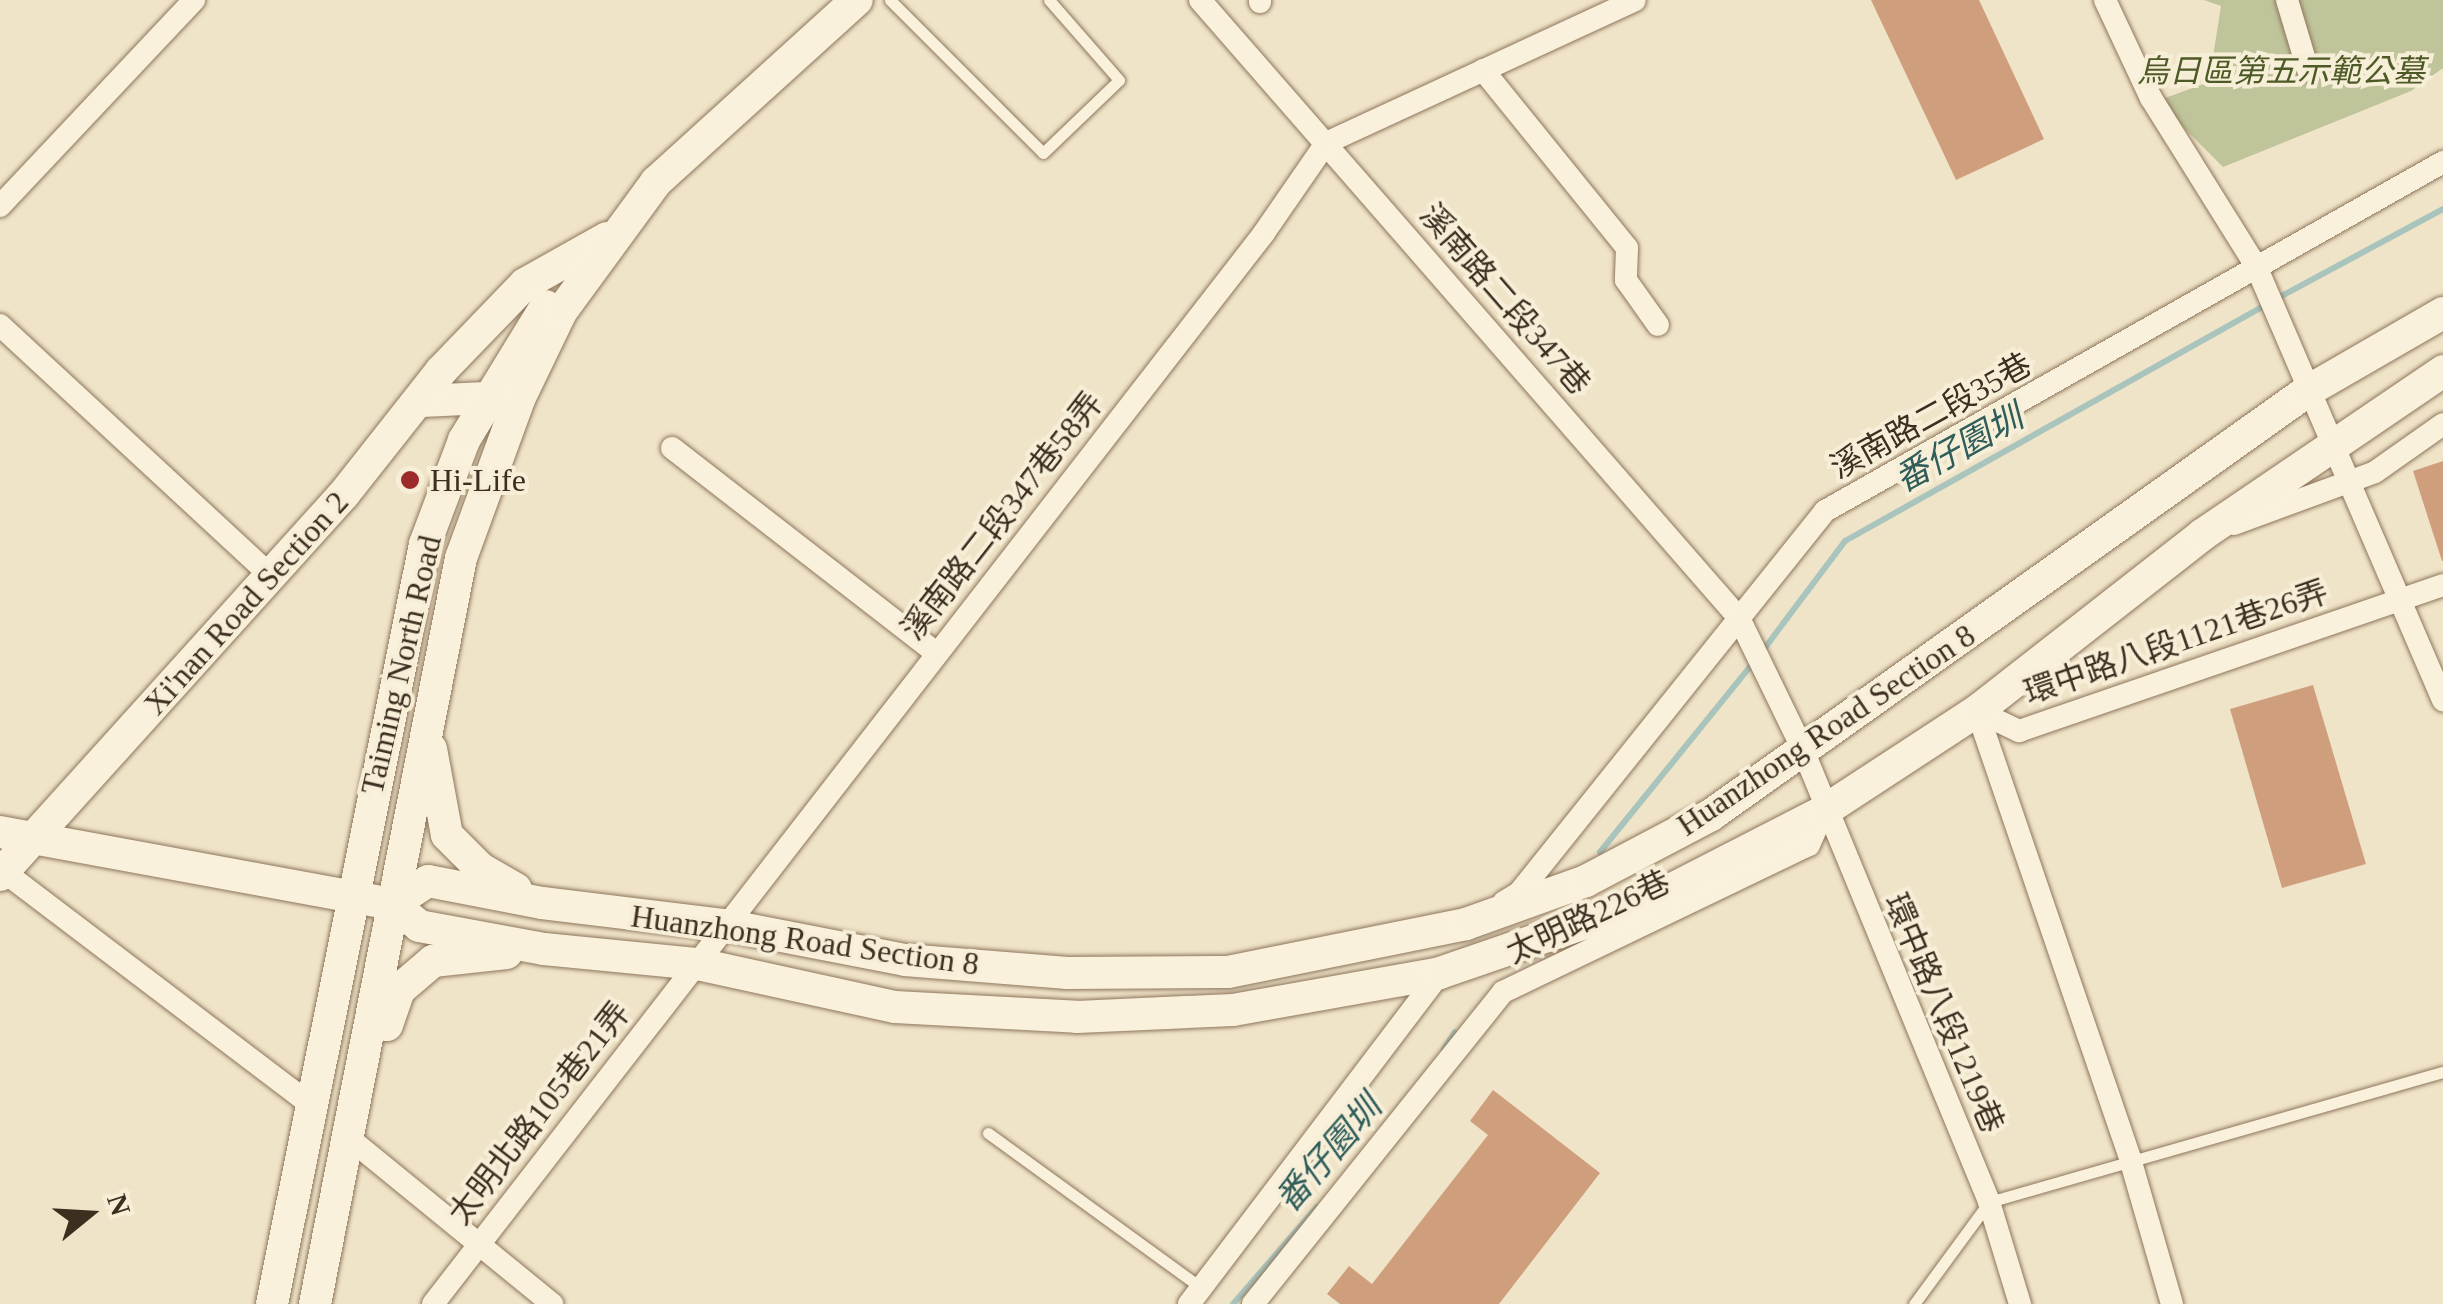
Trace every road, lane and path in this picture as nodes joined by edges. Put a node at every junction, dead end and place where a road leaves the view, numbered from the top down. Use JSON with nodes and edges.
{"nodes":[{"id":1,"x":194,"y":0,"type":"edge"},
{"id":2,"x":857,"y":0,"type":"edge"},
{"id":3,"x":890,"y":0,"type":"edge"},
{"id":4,"x":1049,"y":0,"type":"edge"},
{"id":5,"x":1200,"y":0,"type":"edge"},
{"id":6,"x":1635,"y":0,"type":"edge"},
{"id":7,"x":2105,"y":0,"type":"edge"},
{"id":8,"x":2287,"y":0,"type":"edge"},
{"id":9,"x":1483,"y":70,"type":"junction"},
{"id":10,"x":2308,"y":70,"type":"dead end"},
{"id":11,"x":1326,"y":143,"type":"junction"},
{"id":12,"x":2443,"y":162,"type":"edge"},
{"id":13,"x":0,"y":206,"type":"edge"},
{"id":14,"x":614,"y":234,"type":"junction"},
{"id":15,"x":2256,"y":266,"type":"junction"},
{"id":16,"x":2443,"y":314,"type":"edge"},
{"id":17,"x":0,"y":325,"type":"edge"},
{"id":18,"x":1658,"y":325,"type":"dead end"},
{"id":19,"x":2443,"y":371,"type":"edge"},
{"id":20,"x":2306,"y":392,"type":"junction"},
{"id":21,"x":504,"y":397,"type":"junction"},
{"id":22,"x":422,"y":400,"type":"junction"},
{"id":23,"x":2443,"y":424,"type":"edge"},
{"id":24,"x":672,"y":448,"type":"dead end"},
{"id":25,"x":2332,"y":448,"type":"junction"},
{"id":26,"x":2347,"y":482,"type":"junction"},
{"id":27,"x":2202,"y":535,"type":"junction"},
{"id":28,"x":271,"y":576,"type":"junction"},
{"id":29,"x":2443,"y":585,"type":"edge"},
{"id":30,"x":2399,"y":598,"type":"junction"},
{"id":31,"x":1739,"y":618,"type":"junction"},
{"id":32,"x":936,"y":654,"type":"junction"},
{"id":33,"x":2443,"y":700,"type":"edge"},
{"id":34,"x":1976,"y":710,"type":"junction"},
{"id":35,"x":427,"y":722,"type":"junction"},
{"id":36,"x":1803,"y":750,"type":"junction"},
{"id":37,"x":1824,"y":811,"type":"junction"},
{"id":38,"x":0,"y":832,"type":"edge"},
{"id":39,"x":33,"y":838,"type":"junction"},
{"id":40,"x":1,"y":873,"type":"edge"},
{"id":41,"x":356,"y":896,"type":"junction"},
{"id":42,"x":542,"y":903,"type":"junction"},
{"id":43,"x":393,"y":904,"type":"junction"},
{"id":44,"x":1466,"y":924,"type":"junction"},
{"id":45,"x":725,"y":925,"type":"junction"},
{"id":46,"x":544,"y":948,"type":"junction"},
{"id":47,"x":698,"y":964,"type":"junction"},
{"id":48,"x":1440,"y":973,"type":"junction"},
{"id":49,"x":2443,"y":1072,"type":"edge"},
{"id":50,"x":314,"y":1107,"type":"junction"},
{"id":51,"x":988,"y":1133,"type":"dead end"},
{"id":52,"x":351,"y":1134,"type":"junction"},
{"id":53,"x":2131,"y":1162,"type":"junction"},
{"id":54,"x":1989,"y":1202,"type":"junction"},
{"id":55,"x":476,"y":1245,"type":"junction"},
{"id":56,"x":1195,"y":1296,"type":"edge"},
{"id":57,"x":272,"y":1304,"type":"edge"},
{"id":58,"x":315,"y":1304,"type":"edge"},
{"id":59,"x":433,"y":1304,"type":"edge"},
{"id":60,"x":552,"y":1304,"type":"edge"},
{"id":61,"x":1253,"y":1304,"type":"edge"},
{"id":62,"x":1914,"y":1304,"type":"edge"},
{"id":63,"x":2020,"y":1304,"type":"edge"},
{"id":64,"x":2172,"y":1304,"type":"edge"}],
"edges":[{"from":1,"to":13,"type":"street"},
{"from":2,"to":14,"type":"street"},
{"from":3,"to":4,"type":"lane"},
{"from":5,"to":11,"type":"street","name":"溪南路二段347巷"},
{"from":6,"to":9,"type":"street"},
{"from":7,"to":15,"type":"street"},
{"from":8,"to":10,"type":"street"},
{"from":9,"to":11,"type":"street"},
{"from":9,"to":18,"type":"street"},
{"from":11,"to":31,"type":"street","name":"溪南路二段347巷"},
{"from":11,"to":32,"type":"street","name":"溪南路二段347巷58弄"},
{"from":12,"to":15,"type":"street","name":"溪南路二段35巷"},
{"from":14,"to":21,"type":"street","name":"Taiming North Road"},
{"from":14,"to":22,"type":"street","name":"Xi'nan Road Section 2"},
{"from":15,"to":20,"type":"street"},
{"from":15,"to":31,"type":"street","name":"溪南路二段35巷"},
{"from":16,"to":20,"type":"street","name":"Huanzhong Road Section 8"},
{"from":17,"to":28,"type":"street"},
{"from":19,"to":25,"type":"street","name":"Huanzhong Road Section 8"},
{"from":20,"to":25,"type":"street"},
{"from":20,"to":36,"type":"street","name":"Huanzhong Road Section 8"},
{"from":21,"to":22,"type":"street"},
{"from":21,"to":35,"type":"street","name":"Taiming North Road"},
{"from":21,"to":41,"type":"street","name":"Taiming North Road"},
{"from":22,"to":28,"type":"street","name":"Xi'nan Road Section 2"},
{"from":23,"to":26,"type":"street"},
{"from":24,"to":32,"type":"street"},
{"from":25,"to":26,"type":"street"},
{"from":25,"to":27,"type":"street","name":"Huanzhong Road Section 8"},
{"from":26,"to":27,"type":"street"},
{"from":26,"to":30,"type":"street"},
{"from":27,"to":34,"type":"street","name":"Huanzhong Road Section 8"},
{"from":28,"to":39,"type":"street","name":"Xi'nan Road Section 2"},
{"from":29,"to":30,"type":"street","name":"環中路八段1121巷26弄"},
{"from":30,"to":33,"type":"street"},
{"from":30,"to":34,"type":"street","name":"環中路八段1121巷26弄"},
{"from":31,"to":36,"type":"street","name":"溪南路二段347巷"},
{"from":31,"to":44,"type":"street","name":"溪南路二段35巷"},
{"from":32,"to":45,"type":"street","name":"溪南路二段347巷58弄"},
{"from":34,"to":37,"type":"street","name":"Huanzhong Road Section 8"},
{"from":34,"to":53,"type":"street"},
{"from":35,"to":42,"type":"street","name":"Huanzhong Road Section 8"},
{"from":35,"to":43,"type":"street","name":"Taiming North Road"},
{"from":36,"to":37,"type":"street","name":"環中路八段1219巷"},
{"from":36,"to":44,"type":"street","name":"Huanzhong Road Section 8"},
{"from":37,"to":48,"type":"street","name":"Huanzhong Road Section 8"},
{"from":37,"to":54,"type":"street","name":"環中路八段1219巷"},
{"from":37,"to":61,"type":"street","name":"太明路226巷"},
{"from":38,"to":39,"type":"street","name":"Huanzhong Road Section 8"},
{"from":39,"to":40,"type":"street","name":"Xi'nan Road Section 2"},
{"from":39,"to":41,"type":"street","name":"Huanzhong Road Section 8"},
{"from":40,"to":50,"type":"street"},
{"from":41,"to":43,"type":"street","name":"Huanzhong Road Section 8"},
{"from":41,"to":50,"type":"street","name":"Taiming North Road"},
{"from":42,"to":43,"type":"street","name":"Huanzhong Road Section 8"},
{"from":42,"to":45,"type":"street","name":"Huanzhong Road Section 8"},
{"from":43,"to":46,"type":"street","name":"Huanzhong Road Section 8"},
{"from":43,"to":52,"type":"street","name":"Taiming North Road"},
{"from":44,"to":45,"type":"street","name":"Huanzhong Road Section 8"},
{"from":45,"to":47,"type":"street","name":"溪南路二段347巷58弄"},
{"from":46,"to":47,"type":"street","name":"Huanzhong Road Section 8"},
{"from":46,"to":52,"type":"street","name":"Huanzhong Road Section 8"},
{"from":47,"to":48,"type":"street","name":"Huanzhong Road Section 8"},
{"from":47,"to":55,"type":"street","name":"太明北路105巷21弄"},
{"from":48,"to":56,"type":"street"},
{"from":49,"to":53,"type":"lane"},
{"from":50,"to":57,"type":"street","name":"Taiming North Road"},
{"from":51,"to":56,"type":"lane"},
{"from":52,"to":55,"type":"street"},
{"from":52,"to":58,"type":"street","name":"Taiming North Road"},
{"from":53,"to":54,"type":"lane"},
{"from":53,"to":64,"type":"street"},
{"from":54,"to":62,"type":"lane"},
{"from":54,"to":63,"type":"street","name":"環中路八段1219巷"},
{"from":55,"to":59,"type":"street","name":"太明北路105巷21弄"},
{"from":55,"to":60,"type":"street"}]}
